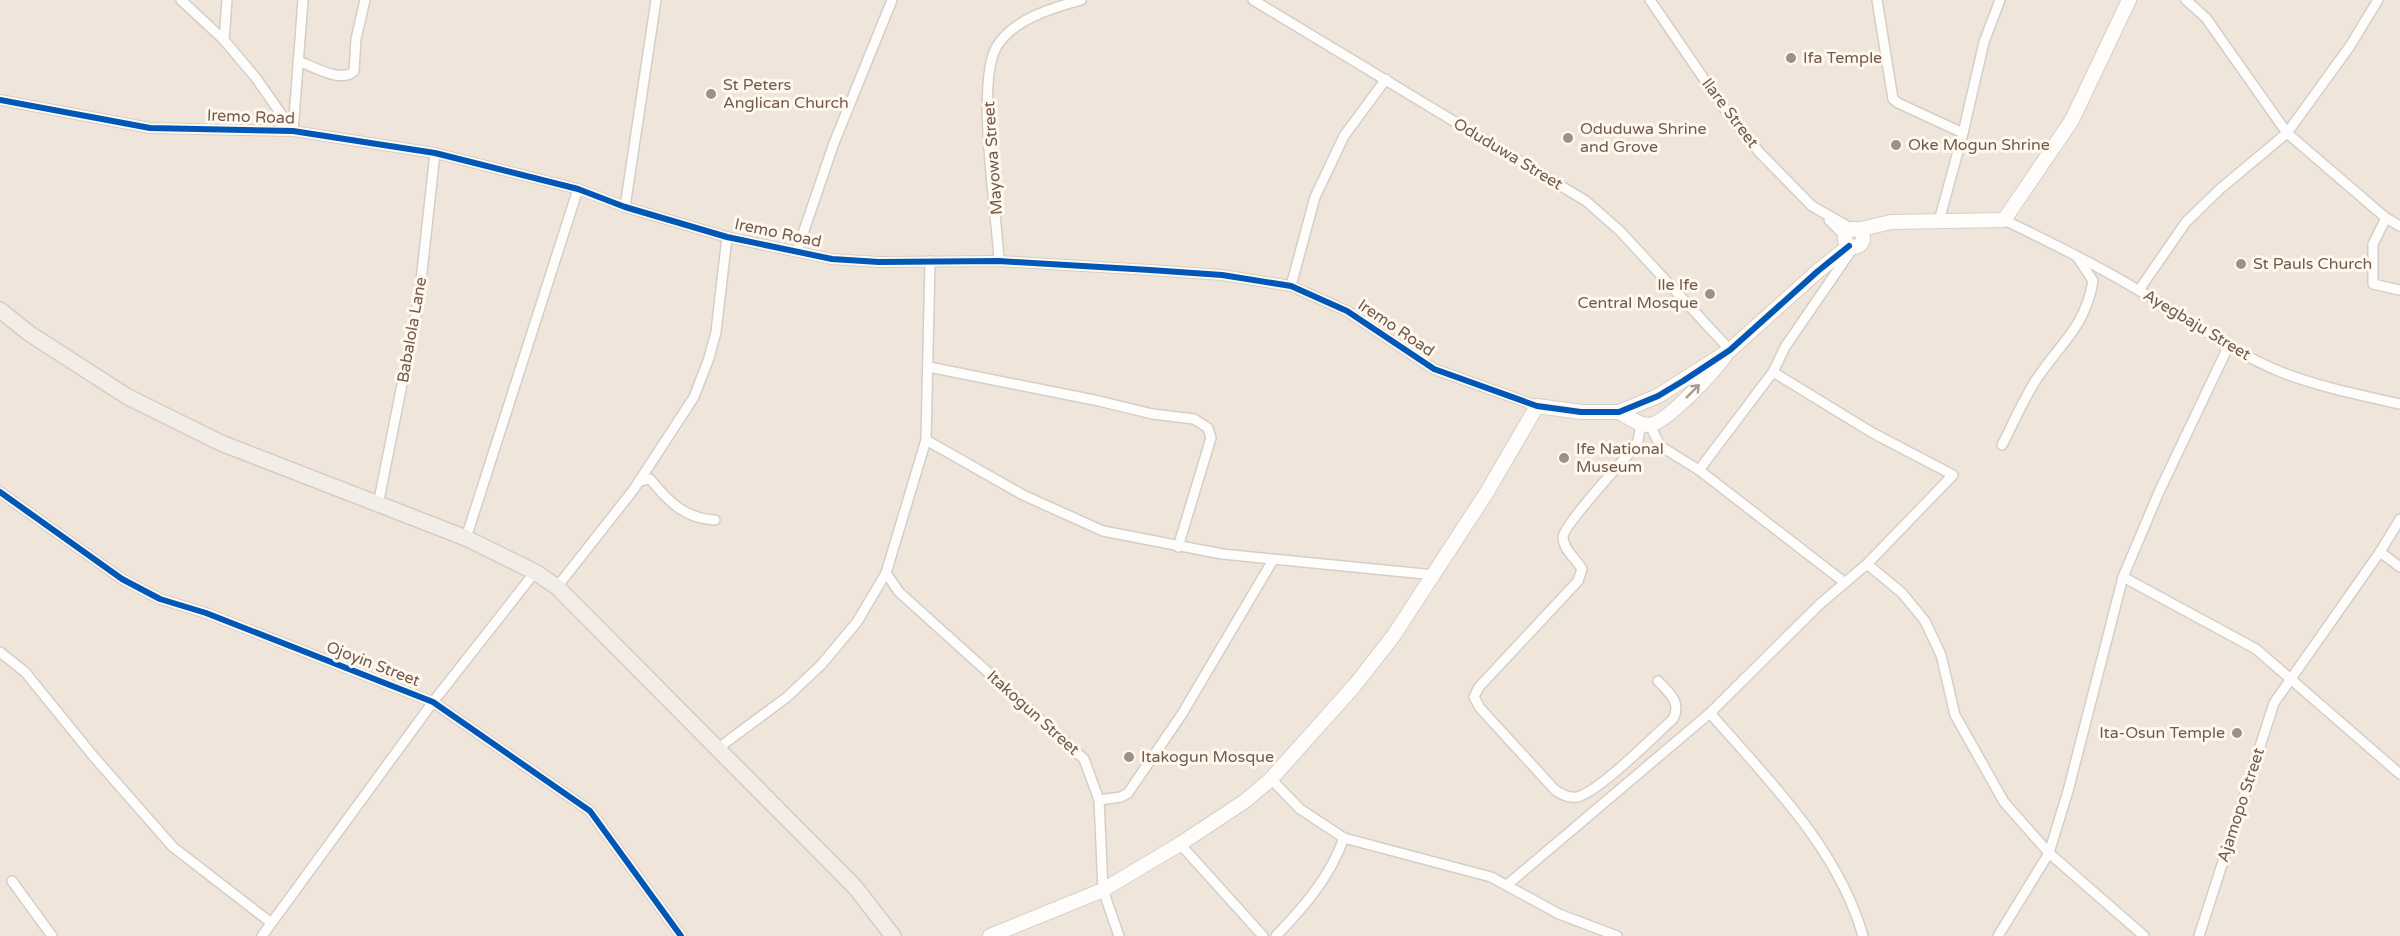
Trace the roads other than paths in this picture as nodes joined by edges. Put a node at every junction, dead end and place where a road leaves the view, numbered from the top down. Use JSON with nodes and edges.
{"nodes":[{"id":1,"x":181,"y":0,"type":"edge"},
{"id":2,"x":227,"y":0,"type":"edge"},
{"id":3,"x":303,"y":0,"type":"edge"},
{"id":4,"x":365,"y":0,"type":"edge"},
{"id":5,"x":656,"y":0,"type":"edge"},
{"id":6,"x":892,"y":0,"type":"edge"},
{"id":7,"x":1081,"y":0,"type":"edge"},
{"id":8,"x":1253,"y":0,"type":"edge"},
{"id":9,"x":1650,"y":0,"type":"edge"},
{"id":10,"x":1877,"y":0,"type":"edge"},
{"id":11,"x":2000,"y":0,"type":"edge"},
{"id":12,"x":2128,"y":0,"type":"edge"},
{"id":13,"x":2186,"y":0,"type":"edge"},
{"id":14,"x":2378,"y":0,"type":"edge"},
{"id":15,"x":224,"y":40,"type":"junction"},
{"id":16,"x":298,"y":61,"type":"junction"},
{"id":17,"x":1386,"y":79,"type":"junction"},
{"id":18,"x":0,"y":100,"type":"edge"},
{"id":19,"x":293,"y":131,"type":"junction"},
{"id":20,"x":1963,"y":133,"type":"junction"},
{"id":21,"x":2287,"y":133,"type":"junction"},
{"id":22,"x":435,"y":153,"type":"junction"},
{"id":23,"x":578,"y":189,"type":"junction"},
{"id":24,"x":625,"y":207,"type":"junction"},
{"id":25,"x":2386,"y":218,"type":"junction"},
{"id":26,"x":2004,"y":220,"type":"junction"},
{"id":27,"x":1939,"y":221,"type":"junction"},
{"id":28,"x":2400,"y":226,"type":"edge"},
{"id":29,"x":728,"y":237,"type":"junction"},
{"id":30,"x":1852,"y":238,"type":"junction"},
{"id":31,"x":797,"y":251,"type":"junction"},
{"id":32,"x":2077,"y":256,"type":"junction"},
{"id":33,"x":930,"y":261,"type":"junction"},
{"id":34,"x":999,"y":261,"type":"junction"},
{"id":35,"x":1291,"y":286,"type":"junction"},
{"id":36,"x":2139,"y":290,"type":"junction"},
{"id":37,"x":2399,"y":290,"type":"edge"},
{"id":38,"x":0,"y":310,"type":"edge"},
{"id":39,"x":2228,"y":347,"type":"junction"},
{"id":40,"x":1730,"y":350,"type":"junction"},
{"id":41,"x":929,"y":366,"type":"junction"},
{"id":42,"x":1773,"y":372,"type":"junction"},
{"id":43,"x":1658,"y":396,"type":"junction"},
{"id":44,"x":2400,"y":404,"type":"edge"},
{"id":45,"x":1536,"y":406,"type":"junction"},
{"id":46,"x":1619,"y":412,"type":"junction"},
{"id":47,"x":1672,"y":412,"type":"junction"},
{"id":48,"x":1646,"y":424,"type":"junction"},
{"id":49,"x":926,"y":441,"type":"junction"},
{"id":50,"x":2002,"y":445,"type":"dead end"},
{"id":51,"x":1699,"y":470,"type":"junction"},
{"id":52,"x":639,"y":481,"type":"junction"},
{"id":53,"x":0,"y":492,"type":"edge"},
{"id":54,"x":378,"y":505,"type":"junction"},
{"id":55,"x":2400,"y":519,"type":"edge"},
{"id":56,"x":715,"y":520,"type":"dead end"},
{"id":57,"x":466,"y":538,"type":"junction"},
{"id":58,"x":1178,"y":547,"type":"junction"},
{"id":59,"x":2380,"y":552,"type":"junction"},
{"id":60,"x":1274,"y":560,"type":"junction"},
{"id":61,"x":1867,"y":564,"type":"junction"},
{"id":62,"x":2400,"y":567,"type":"edge"},
{"id":63,"x":535,"y":572,"type":"junction"},
{"id":64,"x":886,"y":573,"type":"junction"},
{"id":65,"x":1435,"y":575,"type":"junction"},
{"id":66,"x":2124,"y":577,"type":"junction"},
{"id":67,"x":1844,"y":582,"type":"junction"},
{"id":68,"x":557,"y":587,"type":"junction"},
{"id":69,"x":0,"y":652,"type":"edge"},
{"id":70,"x":2291,"y":678,"type":"junction"},
{"id":71,"x":1658,"y":681,"type":"dead end"},
{"id":72,"x":433,"y":702,"type":"junction"},
{"id":73,"x":1710,"y":713,"type":"junction"},
{"id":74,"x":717,"y":748,"type":"junction"},
{"id":75,"x":2400,"y":774,"type":"edge"},
{"id":76,"x":1271,"y":779,"type":"junction"},
{"id":77,"x":1099,"y":800,"type":"junction"},
{"id":78,"x":1344,"y":838,"type":"junction"},
{"id":79,"x":1180,"y":844,"type":"junction"},
{"id":80,"x":2049,"y":853,"type":"junction"},
{"id":81,"x":12,"y":881,"type":"dead end"},
{"id":82,"x":1507,"y":885,"type":"junction"},
{"id":83,"x":1103,"y":890,"type":"junction"},
{"id":84,"x":270,"y":922,"type":"junction"},
{"id":85,"x":52,"y":936,"type":"edge"},
{"id":86,"x":262,"y":936,"type":"edge"},
{"id":87,"x":681,"y":936,"type":"edge"},
{"id":88,"x":893,"y":936,"type":"edge"},
{"id":89,"x":990,"y":936,"type":"edge"},
{"id":90,"x":1119,"y":936,"type":"edge"},
{"id":91,"x":1263,"y":936,"type":"edge"},
{"id":92,"x":1275,"y":936,"type":"edge"},
{"id":93,"x":1617,"y":936,"type":"edge"},
{"id":94,"x":1863,"y":936,"type":"edge"},
{"id":95,"x":1998,"y":936,"type":"edge"},
{"id":96,"x":2144,"y":936,"type":"edge"},
{"id":97,"x":2199,"y":936,"type":"edge"}],
"edges":[{"from":1,"to":15,"type":"street"},
{"from":2,"to":15,"type":"street"},
{"from":3,"to":16,"type":"street"},
{"from":4,"to":16,"type":"street"},
{"from":5,"to":24,"type":"street"},
{"from":6,"to":31,"type":"street"},
{"from":7,"to":34,"type":"street","name":"Mayowa Street"},
{"from":8,"to":17,"type":"street","name":"Oduduwa Street"},
{"from":9,"to":30,"type":"street","name":"Ilare Street"},
{"from":10,"to":20,"type":"street"},
{"from":11,"to":20,"type":"street"},
{"from":12,"to":26,"type":"street"},
{"from":13,"to":21,"type":"street"},
{"from":14,"to":21,"type":"street"},
{"from":15,"to":19,"type":"street"},
{"from":16,"to":19,"type":"street"},
{"from":17,"to":35,"type":"street"},
{"from":17,"to":40,"type":"street","name":"Oduduwa Street"},
{"from":18,"to":19,"type":"street","name":"Iremo Road"},
{"from":19,"to":22,"type":"street","name":"Iremo Road"},
{"from":20,"to":27,"type":"street"},
{"from":21,"to":25,"type":"street"},
{"from":21,"to":36,"type":"street"},
{"from":22,"to":23,"type":"street","name":"Iremo Road"},
{"from":22,"to":54,"type":"street","name":"Babalola Lane"},
{"from":23,"to":24,"type":"street","name":"Iremo Road"},
{"from":23,"to":57,"type":"street"},
{"from":24,"to":29,"type":"street","name":"Iremo Road"},
{"from":25,"to":28,"type":"street"},
{"from":25,"to":37,"type":"street"},
{"from":26,"to":27,"type":"street"},
{"from":26,"to":32,"type":"street","name":"Ayegbaju Street"},
{"from":27,"to":30,"type":"street"},
{"from":29,"to":31,"type":"street","name":"Iremo Road"},
{"from":29,"to":52,"type":"street"},
{"from":30,"to":40,"type":"street"},
{"from":30,"to":42,"type":"street"},
{"from":31,"to":33,"type":"street","name":"Iremo Road"},
{"from":32,"to":36,"type":"street","name":"Ayegbaju Street"},
{"from":32,"to":50,"type":"street"},
{"from":33,"to":34,"type":"street","name":"Iremo Road"},
{"from":33,"to":41,"type":"street"},
{"from":34,"to":35,"type":"street","name":"Iremo Road"},
{"from":35,"to":45,"type":"street","name":"Iremo Road"},
{"from":36,"to":39,"type":"street","name":"Ayegbaju Street"},
{"from":38,"to":54,"type":"main road"},
{"from":39,"to":44,"type":"street","name":"Ayegbaju Street"},
{"from":39,"to":66,"type":"street"},
{"from":40,"to":43,"type":"street"},
{"from":47,"to":40,"type":"street","one_way":true},
{"from":41,"to":49,"type":"street"},
{"from":41,"to":58,"type":"street"},
{"from":42,"to":51,"type":"street"},
{"from":42,"to":61,"type":"street"},
{"from":43,"to":46,"type":"street"},
{"from":43,"to":47,"type":"street"},
{"from":45,"to":46,"type":"street"},
{"from":45,"to":65,"type":"street"},
{"from":46,"to":48,"type":"street"},
{"from":47,"to":48,"type":"street"},
{"from":48,"to":51,"type":"street"},
{"from":48,"to":71,"type":"street"},
{"from":49,"to":58,"type":"street"},
{"from":49,"to":64,"type":"street"},
{"from":51,"to":67,"type":"street"},
{"from":52,"to":56,"type":"street"},
{"from":52,"to":68,"type":"street"},
{"from":53,"to":72,"type":"street","name":"Ojoyin Street"},
{"from":54,"to":57,"type":"main road"},
{"from":55,"to":59,"type":"street","name":"Ajamopo Street"},
{"from":57,"to":63,"type":"main road"},
{"from":58,"to":60,"type":"street"},
{"from":59,"to":62,"type":"street"},
{"from":59,"to":70,"type":"street","name":"Ajamopo Street"},
{"from":60,"to":65,"type":"street"},
{"from":60,"to":77,"type":"street"},
{"from":61,"to":67,"type":"street"},
{"from":61,"to":80,"type":"street"},
{"from":63,"to":68,"type":"main road"},
{"from":63,"to":72,"type":"street","name":"Ojoyin Street"},
{"from":64,"to":74,"type":"street"},
{"from":64,"to":77,"type":"street","name":"Itakogun Street"},
{"from":65,"to":76,"type":"street"},
{"from":66,"to":70,"type":"street"},
{"from":66,"to":80,"type":"street"},
{"from":67,"to":73,"type":"street"},
{"from":68,"to":74,"type":"main road"},
{"from":69,"to":84,"type":"street"},
{"from":70,"to":75,"type":"street"},
{"from":70,"to":97,"type":"street","name":"Ajamopo Street"},
{"from":72,"to":84,"type":"street","name":"Ojoyin Street"},
{"from":72,"to":87,"type":"street","name":"Ojoyin Street"},
{"from":73,"to":82,"type":"street"},
{"from":73,"to":94,"type":"street"},
{"from":74,"to":88,"type":"main road"},
{"from":76,"to":78,"type":"street"},
{"from":76,"to":79,"type":"street"},
{"from":77,"to":83,"type":"street","name":"Itakogun Street"},
{"from":78,"to":82,"type":"street"},
{"from":78,"to":92,"type":"street"},
{"from":79,"to":83,"type":"street"},
{"from":79,"to":91,"type":"street"},
{"from":80,"to":95,"type":"street"},
{"from":80,"to":96,"type":"street"},
{"from":81,"to":85,"type":"street"},
{"from":82,"to":93,"type":"street"},
{"from":83,"to":89,"type":"street"},
{"from":83,"to":90,"type":"street","name":"Itakogun Street"},
{"from":84,"to":86,"type":"street","name":"Ojoyin Street"}]}
